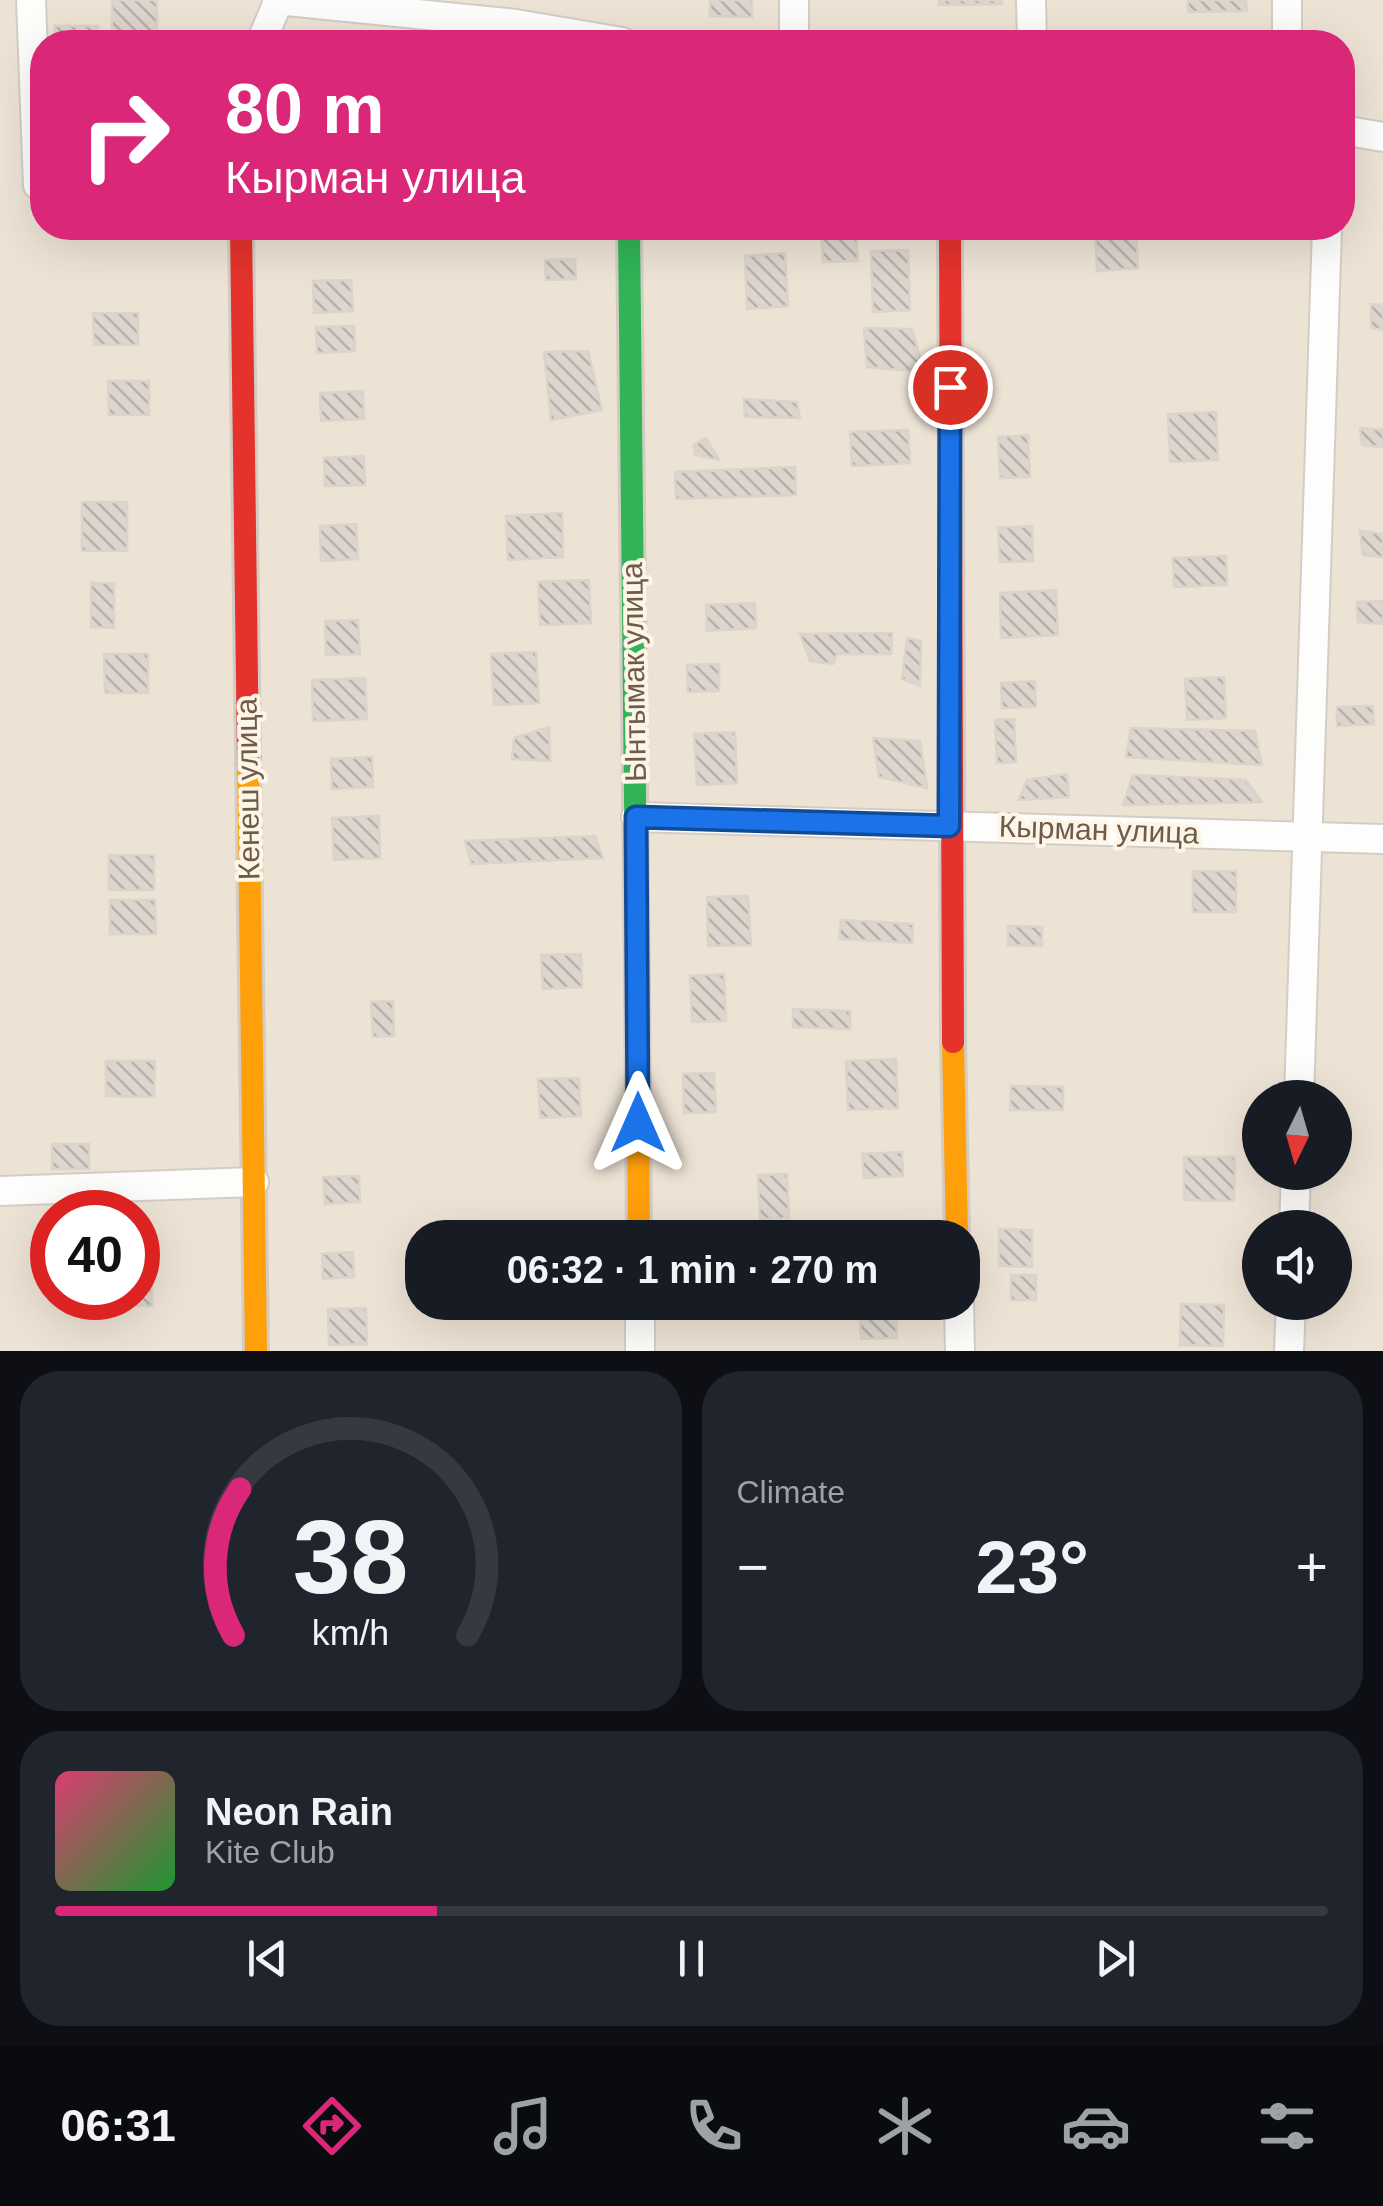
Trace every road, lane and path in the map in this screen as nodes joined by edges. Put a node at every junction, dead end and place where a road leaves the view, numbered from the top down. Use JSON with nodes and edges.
{"nodes":[{"id":1,"x":32,"y":0,"type":"edge"},
{"id":2,"x":278,"y":0,"type":"edge"},
{"id":3,"x":794,"y":0,"type":"edge"},
{"id":4,"x":1032,"y":0,"type":"edge"},
{"id":5,"x":1287,"y":0,"type":"edge"},
{"id":6,"x":516,"y":12,"type":"edge"},
{"id":7,"x":33,"y":30,"type":"edge"},
{"id":8,"x":265,"y":30,"type":"edge"},
{"id":9,"x":580,"y":30,"type":"edge"},
{"id":10,"x":794,"y":30,"type":"edge"},
{"id":11,"x":1032,"y":30,"type":"edge"},
{"id":12,"x":1287,"y":30,"type":"edge"},
{"id":13,"x":1355,"y":132,"type":"edge"},
{"id":14,"x":1383,"y":137,"type":"edge"},
{"id":15,"x":241,"y":240,"type":"edge"},
{"id":16,"x":629,"y":240,"type":"edge"},
{"id":17,"x":950,"y":240,"type":"edge"},
{"id":18,"x":1327,"y":240,"type":"edge"},
{"id":19,"x":636,"y":817,"type":"junction"},
{"id":20,"x":949,"y":826,"type":"junction"},
{"id":21,"x":1310,"y":837,"type":"junction"},
{"id":22,"x":1383,"y":839,"type":"edge"},
{"id":23,"x":1301,"y":1080,"type":"edge"},
{"id":24,"x":254,"y":1182,"type":"junction"},
{"id":25,"x":0,"y":1191,"type":"edge"},
{"id":26,"x":639,"y":1220,"type":"edge"},
{"id":27,"x":958,"y":1220,"type":"edge"},
{"id":28,"x":640,"y":1320,"type":"edge"},
{"id":29,"x":959,"y":1320,"type":"edge"},
{"id":30,"x":1290,"y":1320,"type":"edge"},
{"id":31,"x":256,"y":1351,"type":"edge"},
{"id":32,"x":640,"y":1351,"type":"edge"},
{"id":33,"x":960,"y":1351,"type":"edge"},
{"id":34,"x":1289,"y":1351,"type":"edge"}],
"edges":[{"from":1,"to":7,"type":"street"},
{"from":2,"to":6,"type":"street"},
{"from":2,"to":8,"type":"street"},
{"from":3,"to":10,"type":"street"},
{"from":4,"to":11,"type":"street"},
{"from":5,"to":12,"type":"street"},
{"from":6,"to":9,"type":"street"},
{"from":13,"to":14,"type":"street"},
{"from":15,"to":24,"type":"street","name":"Кенеш улица"},
{"from":16,"to":19,"type":"street","name":"Ынтымак улица"},
{"from":17,"to":20,"type":"street"},
{"from":18,"to":21,"type":"street"},
{"from":19,"to":20,"type":"street","name":"Кырман улица"},
{"from":19,"to":26,"type":"street","name":"Ынтымак улица"},
{"from":20,"to":21,"type":"street","name":"Кырман улица"},
{"from":20,"to":27,"type":"street"},
{"from":21,"to":22,"type":"street","name":"Кырман улица"},
{"from":21,"to":23,"type":"street"},
{"from":24,"to":25,"type":"street"},
{"from":24,"to":31,"type":"street","name":"Кенеш улица"},
{"from":28,"to":32,"type":"street"},
{"from":29,"to":33,"type":"street"},
{"from":30,"to":34,"type":"street"}]}
